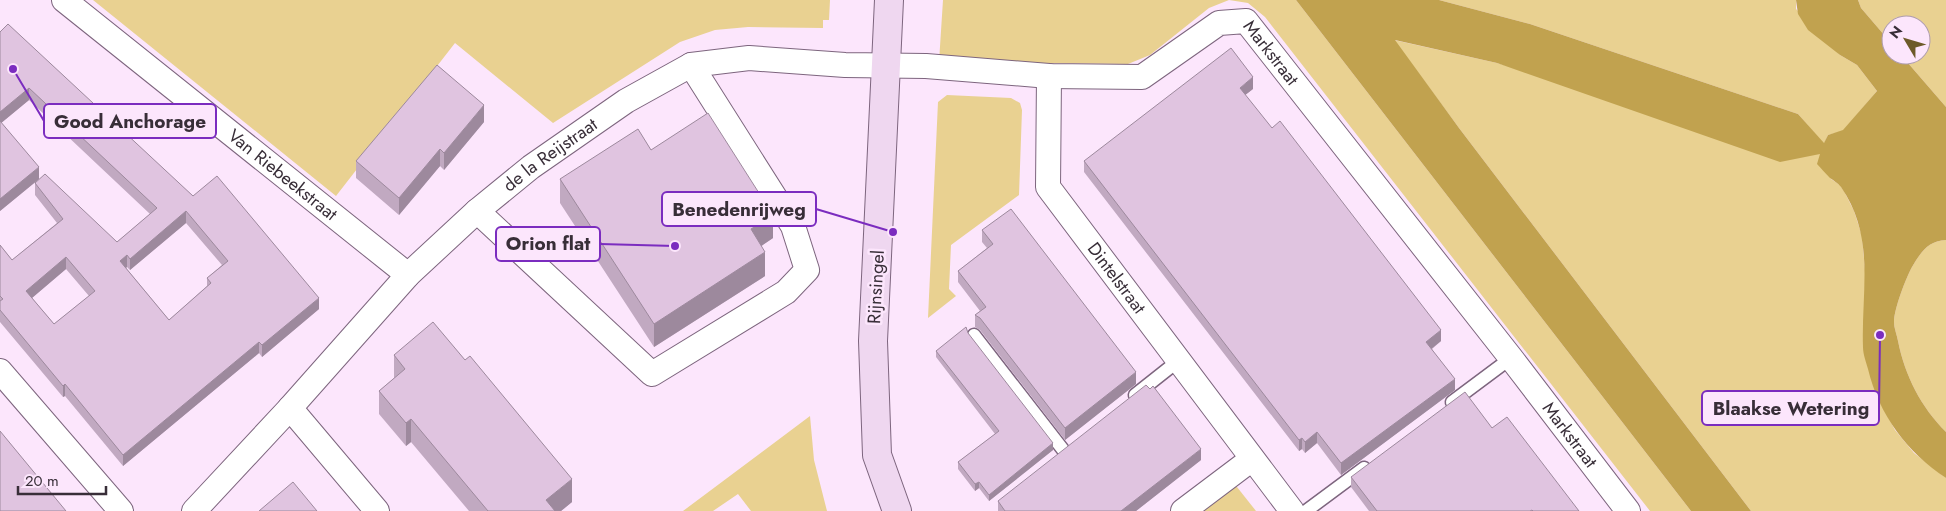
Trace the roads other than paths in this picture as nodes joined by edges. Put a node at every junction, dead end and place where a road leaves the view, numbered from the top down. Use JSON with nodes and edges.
{"nodes":[{"id":1,"x":64,"y":0,"type":"edge"},
{"id":2,"x":889,"y":0,"type":"edge"},
{"id":3,"x":691,"y":65,"type":"junction"},
{"id":4,"x":886,"y":66,"type":"junction"},
{"id":5,"x":1049,"y":76,"type":"junction"},
{"id":6,"x":477,"y":211,"type":"junction"},
{"id":7,"x":408,"y":275,"type":"junction"},
{"id":8,"x":974,"y":335,"type":"dead end"},
{"id":9,"x":1511,"y":358,"type":"junction"},
{"id":10,"x":1178,"y":361,"type":"junction"},
{"id":11,"x":0,"y":371,"type":"edge"},
{"id":12,"x":1125,"y":403,"type":"edge"},
{"id":13,"x":290,"y":408,"type":"junction"},
{"id":14,"x":1440,"y":411,"type":"edge"},
{"id":15,"x":1064,"y":451,"type":"edge"},
{"id":16,"x":1377,"y":458,"type":"edge"},
{"id":17,"x":1252,"y":459,"type":"junction"},
{"id":18,"x":121,"y":511,"type":"edge"},
{"id":19,"x":194,"y":511,"type":"edge"},
{"id":20,"x":377,"y":511,"type":"edge"},
{"id":21,"x":897,"y":511,"type":"edge"},
{"id":22,"x":1183,"y":511,"type":"edge"},
{"id":23,"x":1292,"y":511,"type":"edge"},
{"id":24,"x":1306,"y":511,"type":"edge"},
{"id":25,"x":1628,"y":511,"type":"edge"}],
"edges":[{"from":1,"to":7,"type":"street","name":"Van Riebeekstraat"},
{"from":2,"to":4,"type":"street","name":"Rijnsingel"},
{"from":3,"to":4,"type":"street","name":"de la Reijstraat"},
{"from":3,"to":6,"type":"street","name":"de la Reijstraat"},
{"from":3,"to":6,"type":"street"},
{"from":4,"to":5,"type":"street","name":"Markstraat"},
{"from":4,"to":21,"type":"street","name":"Rijnsingel"},
{"from":5,"to":9,"type":"street","name":"Markstraat"},
{"from":5,"to":10,"type":"street","name":"Dintelstraat"},
{"from":6,"to":7,"type":"street","name":"de la Reijstraat"},
{"from":7,"to":13,"type":"street","name":"de la Reijstraat"},
{"from":8,"to":15,"type":"lane"},
{"from":9,"to":14,"type":"lane"},
{"from":9,"to":25,"type":"street","name":"Markstraat"},
{"from":10,"to":12,"type":"lane"},
{"from":10,"to":17,"type":"street","name":"Dintelstraat"},
{"from":11,"to":18,"type":"street"},
{"from":13,"to":19,"type":"street","name":"de la Reijstraat"},
{"from":13,"to":20,"type":"street"},
{"from":16,"to":24,"type":"lane"},
{"from":17,"to":22,"type":"street"},
{"from":17,"to":23,"type":"street","name":"Dintelstraat"}]}
